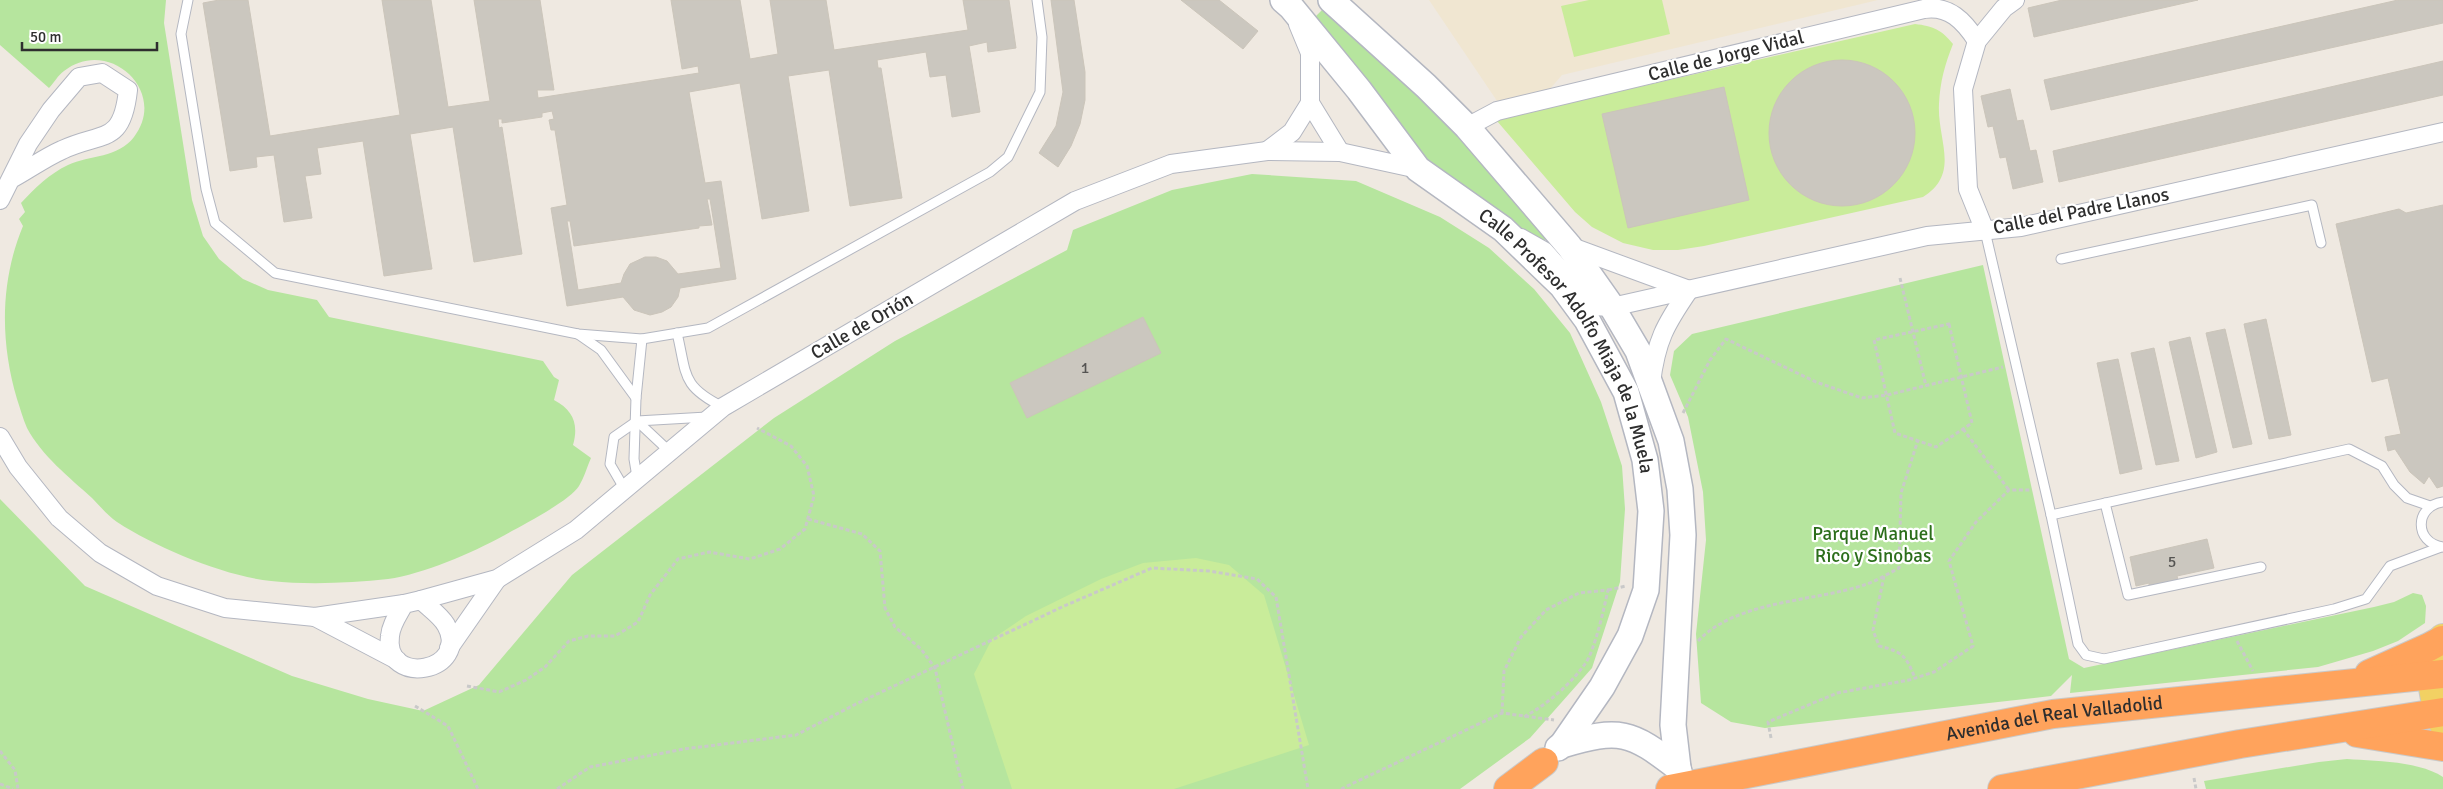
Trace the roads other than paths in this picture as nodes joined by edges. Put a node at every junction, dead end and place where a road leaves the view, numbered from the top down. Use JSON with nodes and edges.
{"nodes":[{"id":1,"x":188,"y":0,"type":"edge"},
{"id":2,"x":1037,"y":0,"type":"edge"},
{"id":3,"x":1331,"y":0,"type":"edge"},
{"id":4,"x":2015,"y":0,"type":"edge"},
{"id":5,"x":1287,"y":3,"type":"edge"},
{"id":6,"x":1977,"y":41,"type":"junction"},
{"id":7,"x":1310,"y":103,"type":"junction"},
{"id":8,"x":1467,"y":127,"type":"junction"},
{"id":9,"x":2443,"y":132,"type":"edge"},
{"id":10,"x":1267,"y":151,"type":"junction"},
{"id":11,"x":1340,"y":152,"type":"junction"},
{"id":12,"x":1418,"y":169,"type":"junction"},
{"id":13,"x":12,"y":179,"type":"junction"},
{"id":14,"x":0,"y":200,"type":"edge"},
{"id":15,"x":1504,"y":229,"type":"junction"},
{"id":16,"x":1984,"y":231,"type":"junction"},
{"id":17,"x":2321,"y":243,"type":"dead end"},
{"id":18,"x":1569,"y":246,"type":"junction"},
{"id":19,"x":2062,"y":259,"type":"dead end"},
{"id":20,"x":1689,"y":290,"type":"junction"},
{"id":21,"x":1612,"y":307,"type":"junction"},
{"id":22,"x":677,"y":333,"type":"junction"},
{"id":23,"x":578,"y":334,"type":"junction"},
{"id":24,"x":642,"y":339,"type":"junction"},
{"id":25,"x":1605,"y":350,"type":"junction"},
{"id":26,"x":1651,"y":384,"type":"junction"},
{"id":27,"x":636,"y":398,"type":"junction"},
{"id":28,"x":717,"y":412,"type":"junction"},
{"id":29,"x":637,"y":421,"type":"junction"},
{"id":30,"x":0,"y":437,"type":"edge"},
{"id":31,"x":669,"y":451,"type":"junction"},
{"id":32,"x":631,"y":482,"type":"junction"},
{"id":33,"x":2443,"y":502,"type":"edge"},
{"id":34,"x":2104,"y":503,"type":"junction"},
{"id":35,"x":2430,"y":506,"type":"junction"},
{"id":36,"x":2051,"y":516,"type":"junction"},
{"id":37,"x":2442,"y":547,"type":"edge"},
{"id":38,"x":2261,"y":567,"type":"dead end"},
{"id":39,"x":496,"y":579,"type":"junction"},
{"id":40,"x":413,"y":602,"type":"junction"},
{"id":41,"x":314,"y":617,"type":"junction"},
{"id":42,"x":2443,"y":639,"type":"edge"},
{"id":43,"x":448,"y":648,"type":"junction"},
{"id":44,"x":397,"y":660,"type":"junction"},
{"id":45,"x":2437,"y":675,"type":"edge"},
{"id":46,"x":2349,"y":684,"type":"junction"},
{"id":47,"x":2441,"y":716,"type":"edge"},
{"id":48,"x":2334,"y":729,"type":"junction"},
{"id":49,"x":2443,"y":747,"type":"edge"},
{"id":50,"x":1553,"y":754,"type":"junction"},
{"id":51,"x":2078,"y":781,"type":"edge"},
{"id":52,"x":1679,"y":783,"type":"edge"},
{"id":53,"x":2020,"y":787,"type":"edge"},
{"id":54,"x":1508,"y":789,"type":"edge"},
{"id":55,"x":1528,"y":789,"type":"edge"}],
"edges":[{"from":1,"to":23,"type":"lane"},
{"from":2,"to":22,"type":"lane"},
{"from":3,"to":8,"type":"street","name":"Calle Profesor Adolfo Miaja de la Muela"},
{"from":4,"to":6,"type":"street"},
{"from":5,"to":7,"type":"street"},
{"from":5,"to":12,"type":"street","name":"Calle Profesor Adolfo Miaja de la Muela"},
{"from":6,"to":8,"type":"street","name":"Calle de Jorge Vidal"},
{"from":6,"to":16,"type":"street"},
{"from":7,"to":10,"type":"street","name":"Calle de Orión"},
{"from":7,"to":11,"type":"street"},
{"from":8,"to":18,"type":"street","name":"Calle Profesor Adolfo Miaja de la Muela"},
{"from":9,"to":16,"type":"street","name":"Calle del Padre Llanos"},
{"from":10,"to":11,"type":"street","name":"Calle de Orión"},
{"from":10,"to":28,"type":"street","name":"Calle de Orión"},
{"from":11,"to":12,"type":"street","name":"Calle de Orión"},
{"from":12,"to":15,"type":"street","name":"Calle Profesor Adolfo Miaja de la Muela"},
{"from":13,"to":13,"type":"street"},
{"from":13,"to":14,"type":"street"},
{"from":15,"to":21,"type":"street","name":"Calle del Padre Llanos"},
{"from":15,"to":25,"type":"street","name":"Calle Profesor Adolfo Miaja de la Muela"},
{"from":16,"to":20,"type":"street","name":"Calle del Padre Llanos"},
{"from":16,"to":36,"type":"lane"},
{"from":17,"to":19,"type":"lane"},
{"from":18,"to":20,"type":"street"},
{"from":18,"to":21,"type":"street","name":"Calle Profesor Adolfo Miaja de la Muela"},
{"from":20,"to":21,"type":"street","name":"Calle del Padre Llanos"},
{"from":20,"to":26,"type":"street"},
{"from":21,"to":25,"type":"street"},
{"from":21,"to":26,"type":"street","name":"Calle Profesor Adolfo Miaja de la Muela"},
{"from":22,"to":24,"type":"lane"},
{"from":22,"to":28,"type":"lane"},
{"from":23,"to":24,"type":"lane"},
{"from":23,"to":27,"type":"lane"},
{"from":24,"to":27,"type":"lane"},
{"from":25,"to":50,"type":"street","name":"Calle Profesor Adolfo Miaja de la Muela"},
{"from":26,"to":52,"type":"street","name":"Calle Profesor Adolfo Miaja de la Muela"},
{"from":27,"to":29,"type":"lane"},
{"from":28,"to":29,"type":"lane"},
{"from":28,"to":31,"type":"street","name":"Calle de Orión"},
{"from":29,"to":31,"type":"lane"},
{"from":29,"to":32,"type":"lane"},
{"from":29,"to":32,"type":"lane"},
{"from":30,"to":41,"type":"street","name":"Calle de Orión"},
{"from":31,"to":32,"type":"street","name":"Calle de Orión"},
{"from":32,"to":39,"type":"street","name":"Calle de Orión"},
{"from":33,"to":35,"type":"lane"},
{"from":34,"to":35,"type":"lane"},
{"from":34,"to":36,"type":"lane"},
{"from":34,"to":38,"type":"lane"},
{"from":35,"to":37,"type":"lane"},
{"from":36,"to":37,"type":"lane"},
{"from":39,"to":40,"type":"street","name":"Calle de Orión"},
{"from":39,"to":43,"type":"street","name":"Calle de Orión"},
{"from":40,"to":41,"type":"street","name":"Calle de Orión"},
{"from":40,"to":43,"type":"street"},
{"from":40,"to":44,"type":"street"},
{"from":41,"to":44,"type":"street","name":"Calle de Orión"},
{"from":42,"to":45,"type":"main road"},
{"from":42,"to":46,"type":"highway"},
{"from":43,"to":44,"type":"street","name":"Calle de Orión"},
{"from":45,"to":46,"type":"highway","name":"Avenida del Real Valladolid"},
{"from":45,"to":47,"type":"main road"},
{"from":46,"to":52,"type":"highway","name":"Avenida del Real Valladolid"},
{"from":47,"to":48,"type":"highway"},
{"from":48,"to":49,"type":"highway"},
{"from":48,"to":51,"type":"highway"},
{"from":50,"to":52,"type":"street"},
{"from":50,"to":54,"type":"highway"},
{"from":50,"to":55,"type":"street","name":"Calle Profesor Adolfo Miaja de la Muela"},
{"from":51,"to":53,"type":"highway"}]}
